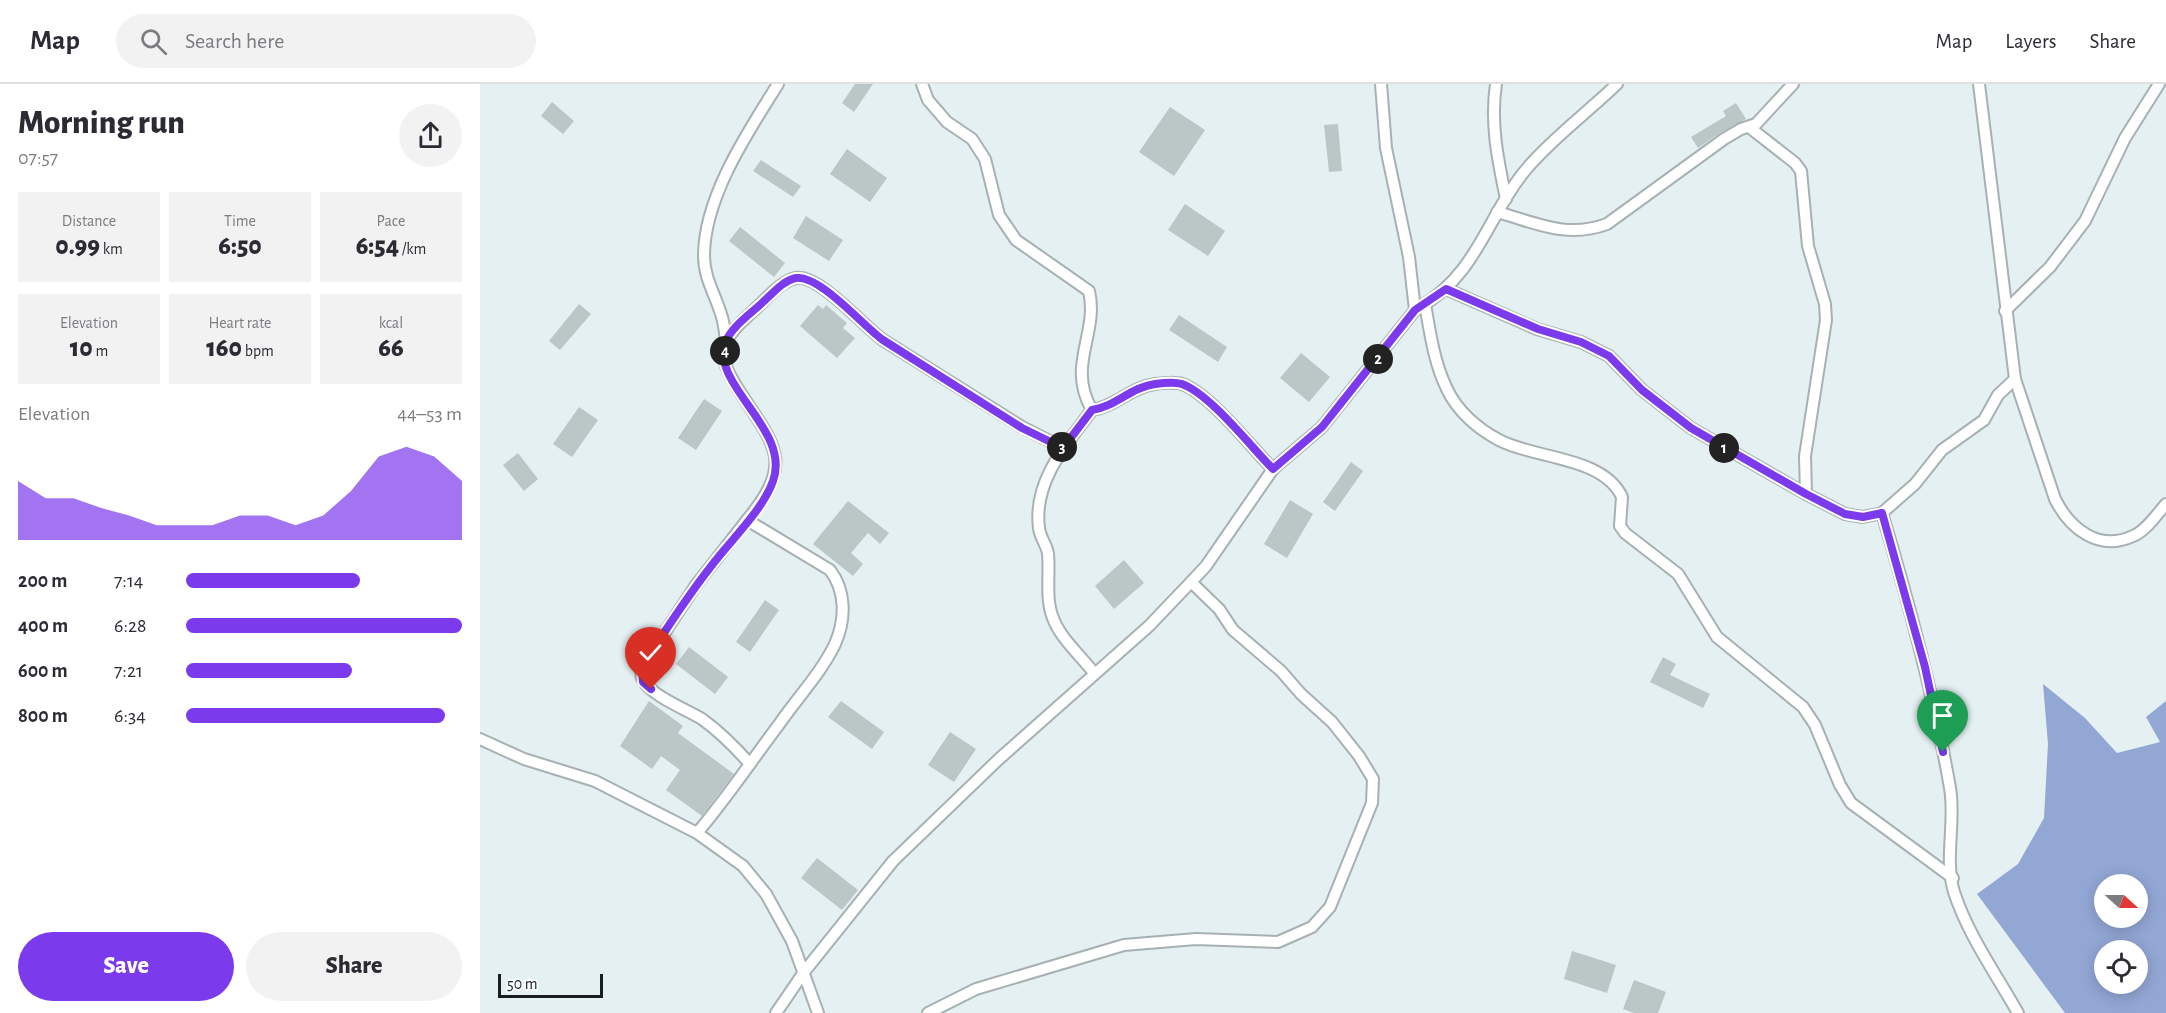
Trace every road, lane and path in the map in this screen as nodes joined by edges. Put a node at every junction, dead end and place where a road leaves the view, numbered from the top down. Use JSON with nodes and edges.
{"nodes":[{"id":1,"x":778,"y":84,"type":"edge"},
{"id":2,"x":922,"y":84,"type":"edge"},
{"id":3,"x":1381,"y":84,"type":"edge"},
{"id":4,"x":1496,"y":84,"type":"edge"},
{"id":5,"x":1617,"y":84,"type":"edge"},
{"id":6,"x":1793,"y":84,"type":"edge"},
{"id":7,"x":1979,"y":84,"type":"edge"},
{"id":8,"x":2159,"y":84,"type":"edge"},
{"id":9,"x":1749,"y":127,"type":"junction"},
{"id":10,"x":1506,"y":199,"type":"junction"},
{"id":11,"x":1497,"y":212,"type":"junction"},
{"id":12,"x":1446,"y":289,"type":"junction"},
{"id":13,"x":1420,"y":307,"type":"junction"},
{"id":14,"x":2005,"y":311,"type":"junction"},
{"id":15,"x":726,"y":341,"type":"junction"},
{"id":16,"x":2015,"y":379,"type":"junction"},
{"id":17,"x":1092,"y":410,"type":"junction"},
{"id":18,"x":1063,"y":448,"type":"junction"},
{"id":19,"x":1273,"y":469,"type":"junction"},
{"id":20,"x":1806,"y":494,"type":"junction"},
{"id":21,"x":2166,"y":504,"type":"edge"},
{"id":22,"x":1882,"y":513,"type":"junction"},
{"id":23,"x":747,"y":520,"type":"junction"},
{"id":24,"x":1191,"y":582,"type":"junction"},
{"id":25,"x":1094,"y":673,"type":"junction"},
{"id":26,"x":480,"y":739,"type":"edge"},
{"id":27,"x":750,"y":764,"type":"junction"},
{"id":28,"x":697,"y":833,"type":"junction"},
{"id":29,"x":1953,"y":878,"type":"junction"},
{"id":30,"x":804,"y":972,"type":"junction"},
{"id":31,"x":776,"y":1013,"type":"edge"},
{"id":32,"x":818,"y":1013,"type":"edge"},
{"id":33,"x":928,"y":1013,"type":"edge"},
{"id":34,"x":2018,"y":1013,"type":"edge"}],
"edges":[{"from":1,"to":15,"type":"street"},
{"from":2,"to":17,"type":"street"},
{"from":3,"to":13,"type":"street"},
{"from":4,"to":10,"type":"street"},
{"from":5,"to":10,"type":"street"},
{"from":6,"to":9,"type":"street"},
{"from":7,"to":14,"type":"street"},
{"from":8,"to":14,"type":"street"},
{"from":9,"to":11,"type":"street"},
{"from":9,"to":20,"type":"street"},
{"from":10,"to":11,"type":"street"},
{"from":11,"to":12,"type":"street"},
{"from":12,"to":13,"type":"street"},
{"from":12,"to":20,"type":"street"},
{"from":13,"to":19,"type":"street"},
{"from":13,"to":29,"type":"street"},
{"from":14,"to":16,"type":"street"},
{"from":15,"to":18,"type":"street"},
{"from":15,"to":23,"type":"street"},
{"from":16,"to":21,"type":"street"},
{"from":16,"to":22,"type":"street"},
{"from":17,"to":18,"type":"street"},
{"from":17,"to":19,"type":"street"},
{"from":18,"to":25,"type":"street"},
{"from":19,"to":24,"type":"street"},
{"from":20,"to":22,"type":"street"},
{"from":22,"to":29,"type":"street"},
{"from":23,"to":27,"type":"street"},
{"from":23,"to":27,"type":"street"},
{"from":24,"to":25,"type":"street"},
{"from":24,"to":33,"type":"street"},
{"from":25,"to":30,"type":"street"},
{"from":26,"to":28,"type":"street"},
{"from":27,"to":28,"type":"street"},
{"from":28,"to":30,"type":"street"},
{"from":29,"to":34,"type":"street"},
{"from":30,"to":31,"type":"street"},
{"from":30,"to":32,"type":"street"}]}
